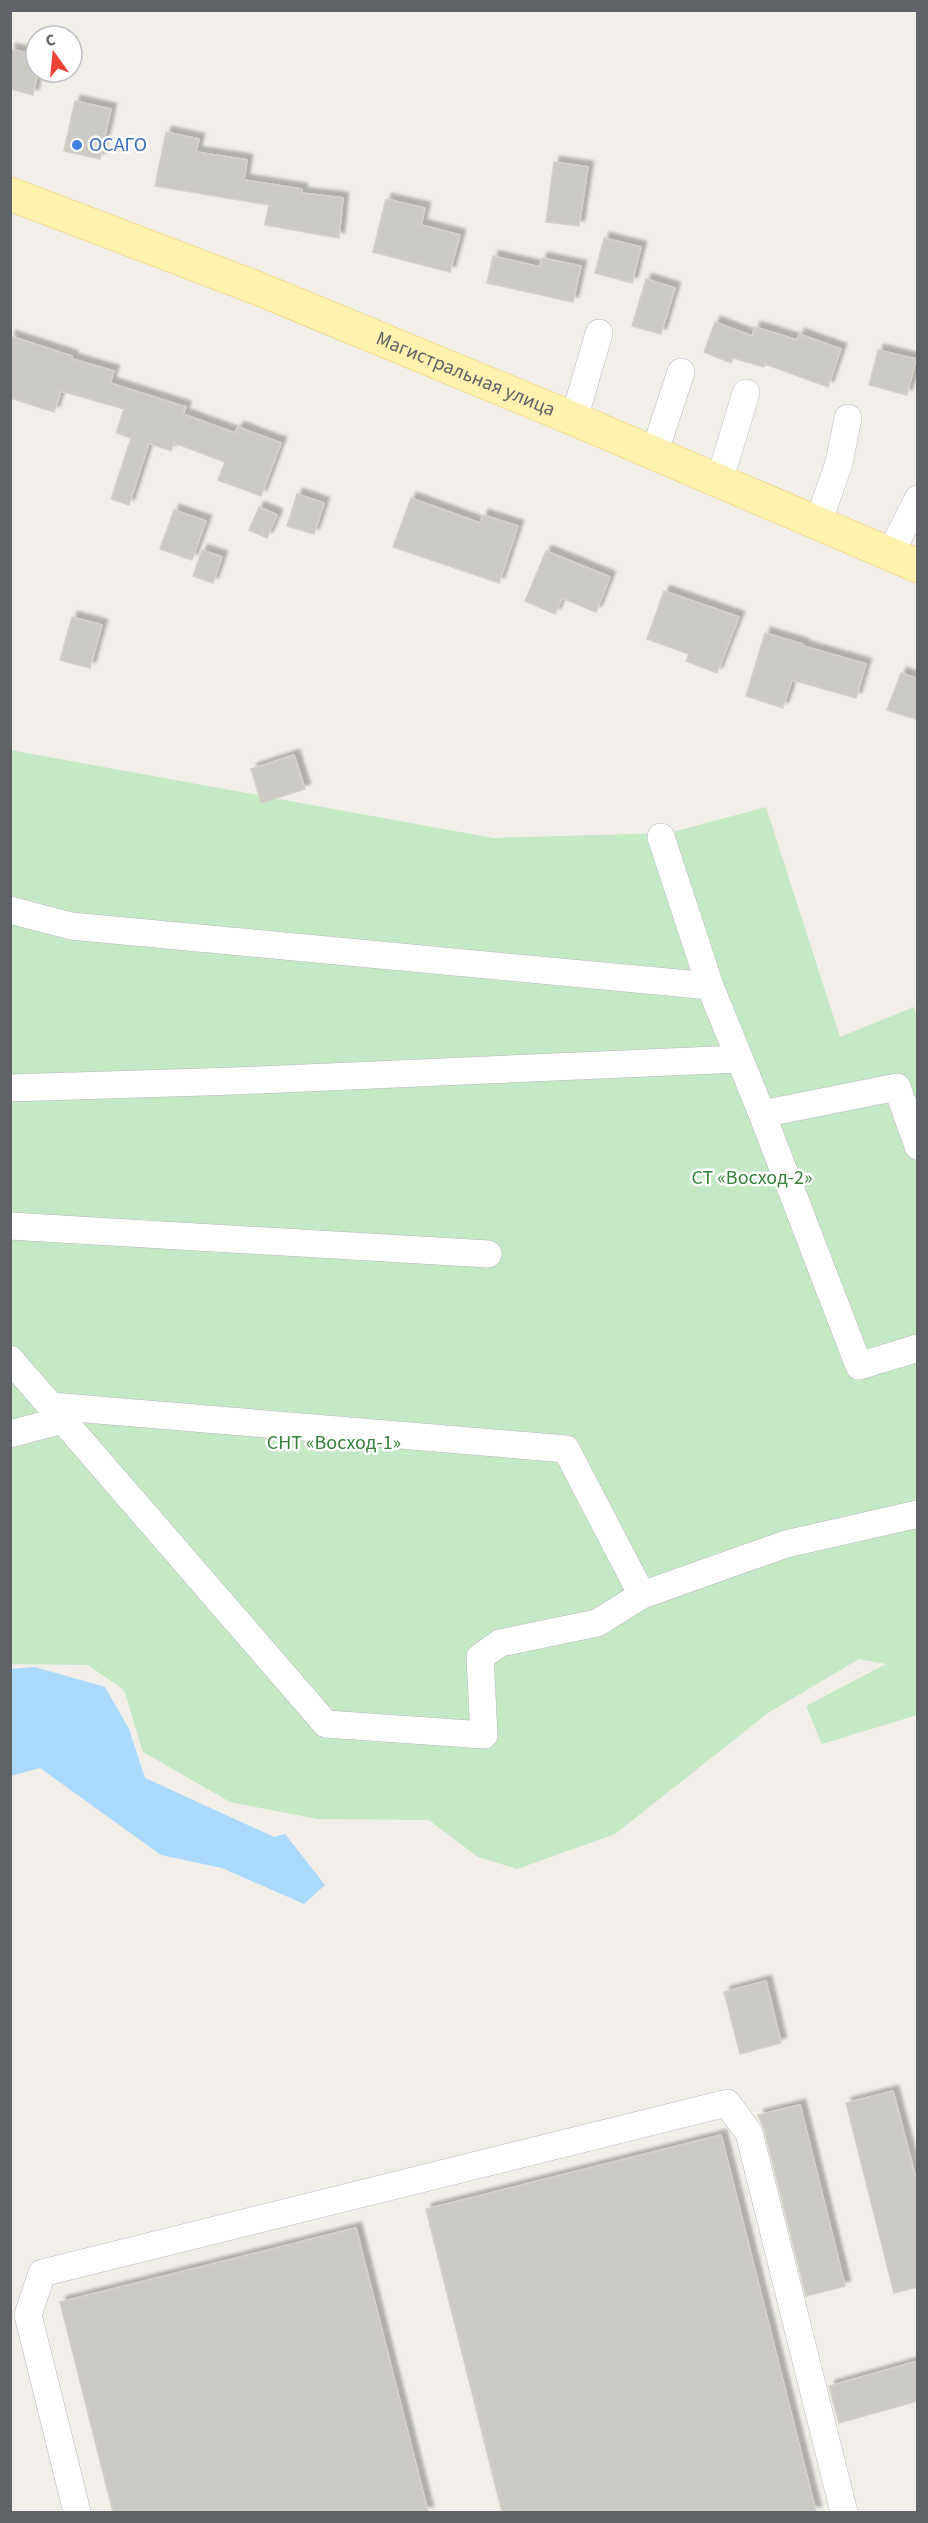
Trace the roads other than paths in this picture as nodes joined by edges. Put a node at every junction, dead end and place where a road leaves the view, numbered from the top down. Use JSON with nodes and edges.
{"nodes":[{"id":1,"x":10,"y":194,"type":"edge"},
{"id":2,"x":599,"y":333,"type":"dead end"},
{"id":3,"x":681,"y":372,"type":"dead end"},
{"id":4,"x":746,"y":393,"type":"dead end"},
{"id":5,"x":848,"y":418,"type":"dead end"},
{"id":6,"x":574,"y":419,"type":"junction"},
{"id":7,"x":654,"y":454,"type":"junction"},
{"id":8,"x":719,"y":482,"type":"junction"},
{"id":9,"x":918,"y":499,"type":"edge"},
{"id":10,"x":818,"y":523,"type":"junction"},
{"id":11,"x":904,"y":560,"type":"edge"},
{"id":12,"x":661,"y":837,"type":"dead end"},
{"id":13,"x":10,"y":910,"type":"edge"},
{"id":14,"x":710,"y":987,"type":"junction"},
{"id":15,"x":739,"y":1059,"type":"junction"},
{"id":16,"x":10,"y":1088,"type":"edge"},
{"id":17,"x":762,"y":1114,"type":"junction"},
{"id":18,"x":918,"y":1146,"type":"edge"},
{"id":19,"x":10,"y":1226,"type":"edge"},
{"id":20,"x":488,"y":1254,"type":"dead end"},
{"id":21,"x":918,"y":1348,"type":"edge"},
{"id":22,"x":10,"y":1359,"type":"edge"},
{"id":23,"x":57,"y":1413,"type":"junction"},
{"id":24,"x":10,"y":1434,"type":"edge"},
{"id":25,"x":918,"y":1514,"type":"edge"},
{"id":26,"x":642,"y":1595,"type":"junction"},
{"id":27,"x":77,"y":2512,"type":"edge"},
{"id":28,"x":844,"y":2512,"type":"edge"}],
"edges":[{"from":1,"to":6,"type":"main road","name":"Магистральная улица"},
{"from":2,"to":6,"type":"lane"},
{"from":3,"to":7,"type":"lane"},
{"from":4,"to":8,"type":"lane"},
{"from":5,"to":10,"type":"lane"},
{"from":6,"to":7,"type":"main road","name":"Магистральная улица"},
{"from":7,"to":8,"type":"main road","name":"Магистральная улица"},
{"from":8,"to":10,"type":"main road","name":"Магистральная улица"},
{"from":9,"to":11,"type":"lane"},
{"from":10,"to":11,"type":"main road","name":"Магистральная улица"},
{"from":12,"to":14,"type":"lane"},
{"from":13,"to":14,"type":"lane"},
{"from":14,"to":15,"type":"lane"},
{"from":15,"to":16,"type":"lane"},
{"from":15,"to":17,"type":"lane"},
{"from":17,"to":18,"type":"lane"},
{"from":17,"to":21,"type":"lane"},
{"from":19,"to":20,"type":"lane"},
{"from":22,"to":23,"type":"lane"},
{"from":23,"to":24,"type":"lane"},
{"from":23,"to":26,"type":"lane"},
{"from":23,"to":26,"type":"lane"},
{"from":25,"to":26,"type":"lane"},
{"from":27,"to":28,"type":"lane"}]}
